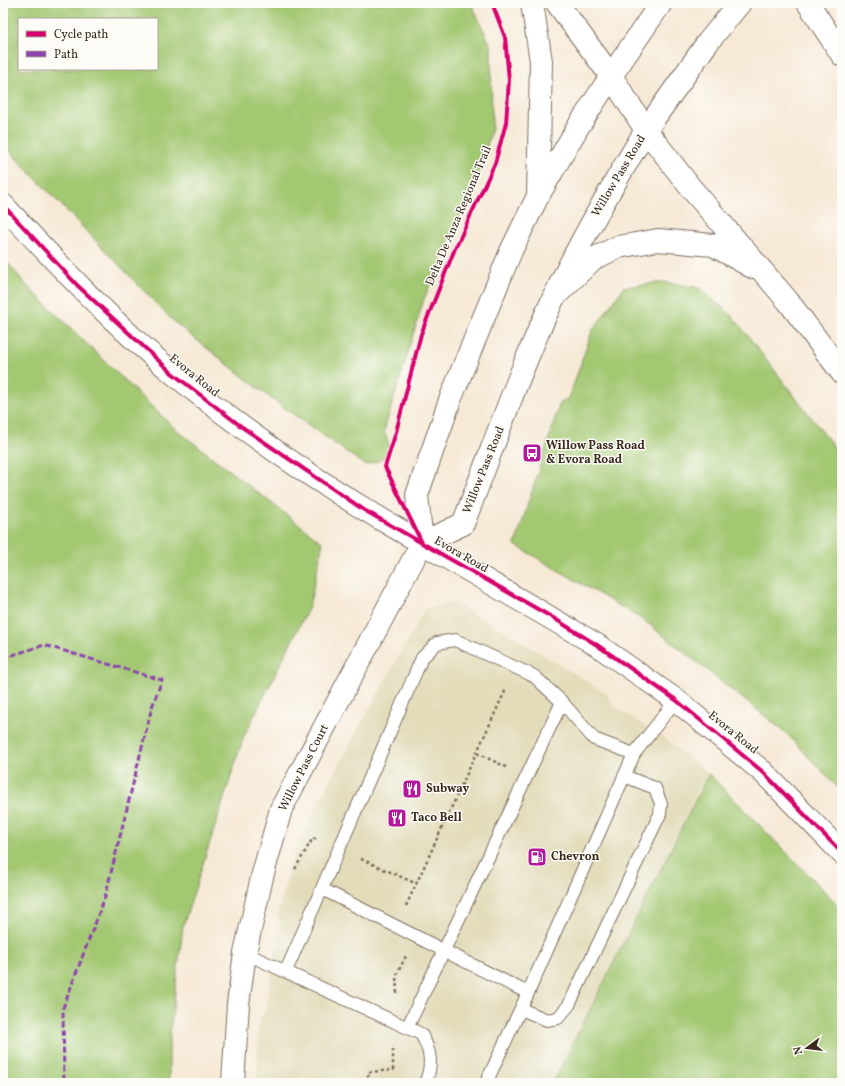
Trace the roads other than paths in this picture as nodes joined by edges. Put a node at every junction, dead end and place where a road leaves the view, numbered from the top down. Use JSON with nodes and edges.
{"nodes":[{"id":1,"x":532,"y":3,"type":"edge"},
{"id":2,"x":557,"y":3,"type":"edge"},
{"id":3,"x":661,"y":3,"type":"edge"},
{"id":4,"x":740,"y":3,"type":"edge"},
{"id":5,"x":808,"y":3,"type":"edge"},
{"id":6,"x":842,"y":55,"type":"edge"},
{"id":7,"x":611,"y":76,"type":"junction"},
{"id":8,"x":646,"y":130,"type":"junction"},
{"id":9,"x":538,"y":196,"type":"junction"},
{"id":10,"x":3,"y":205,"type":"edge"},
{"id":11,"x":766,"y":274,"type":"junction"},
{"id":12,"x":554,"y":297,"type":"junction"},
{"id":13,"x":842,"y":373,"type":"edge"},
{"id":14,"x":422,"y":543,"type":"junction"},
{"id":15,"x":676,"y":700,"type":"junction"},
{"id":16,"x":562,"y":702,"type":"junction"},
{"id":17,"x":634,"y":754,"type":"junction"},
{"id":18,"x":624,"y":776,"type":"junction"},
{"id":19,"x":842,"y":853,"type":"edge"},
{"id":20,"x":322,"y":889,"type":"junction"},
{"id":21,"x":443,"y":951,"type":"junction"},
{"id":22,"x":245,"y":953,"type":"junction"},
{"id":23,"x":286,"y":971,"type":"junction"},
{"id":24,"x":528,"y":993,"type":"junction"},
{"id":25,"x":521,"y":1009,"type":"junction"},
{"id":26,"x":408,"y":1026,"type":"junction"},
{"id":27,"x":233,"y":1083,"type":"edge"},
{"id":28,"x":425,"y":1083,"type":"edge"},
{"id":29,"x":486,"y":1083,"type":"edge"}],
"edges":[{"from":1,"to":9,"type":"main road"},
{"from":2,"to":7,"type":"main road"},
{"from":3,"to":7,"type":"main road"},
{"from":4,"to":8,"type":"main road","name":"Willow Pass Road"},
{"from":5,"to":6,"type":"main road"},
{"from":7,"to":8,"type":"main road"},
{"from":7,"to":9,"type":"main road"},
{"from":8,"to":11,"type":"main road"},
{"from":8,"to":12,"type":"main road","name":"Willow Pass Road"},
{"from":9,"to":14,"type":"main road"},
{"from":10,"to":14,"type":"main road","name":"Evora Road"},
{"from":11,"to":12,"type":"main road"},
{"from":11,"to":13,"type":"main road"},
{"from":12,"to":14,"type":"main road","name":"Willow Pass Road"},
{"from":14,"to":15,"type":"main road","name":"Evora Road"},
{"from":14,"to":22,"type":"main road","name":"Willow Pass Court"},
{"from":15,"to":17,"type":"lane"},
{"from":15,"to":19,"type":"main road","name":"Evora Road"},
{"from":16,"to":17,"type":"lane"},
{"from":16,"to":20,"type":"lane"},
{"from":16,"to":21,"type":"lane"},
{"from":17,"to":18,"type":"lane"},
{"from":18,"to":24,"type":"lane"},
{"from":18,"to":25,"type":"lane"},
{"from":20,"to":21,"type":"lane"},
{"from":20,"to":23,"type":"lane"},
{"from":21,"to":24,"type":"lane"},
{"from":21,"to":26,"type":"lane"},
{"from":22,"to":23,"type":"lane"},
{"from":22,"to":27,"type":"main road","name":"Willow Pass Court"},
{"from":23,"to":26,"type":"lane"},
{"from":24,"to":25,"type":"lane"},
{"from":25,"to":29,"type":"lane"},
{"from":26,"to":28,"type":"lane"}]}
